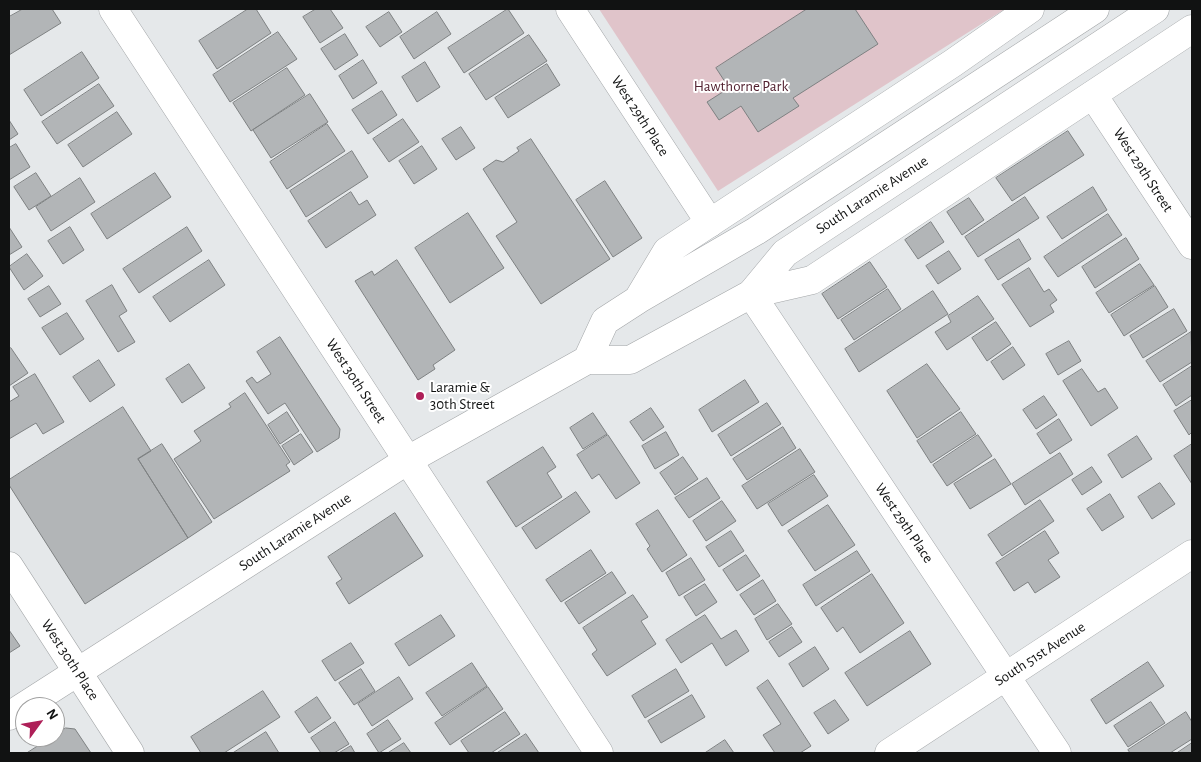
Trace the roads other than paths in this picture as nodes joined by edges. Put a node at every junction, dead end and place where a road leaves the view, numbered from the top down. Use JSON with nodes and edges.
{"nodes":[{"id":1,"x":113,"y":9,"type":"edge"},
{"id":2,"x":570,"y":9,"type":"edge"},
{"id":3,"x":1030,"y":9,"type":"edge"},
{"id":4,"x":1095,"y":9,"type":"edge"},
{"id":5,"x":1155,"y":9,"type":"edge"},
{"id":6,"x":1192,"y":28,"type":"edge"},
{"id":7,"x":1093,"y":94,"type":"junction"},
{"id":8,"x":710,"y":223,"type":"junction"},
{"id":9,"x":1192,"y":246,"type":"edge"},
{"id":10,"x":751,"y":294,"type":"junction"},
{"id":11,"x":638,"y":298,"type":"junction"},
{"id":12,"x":587,"y":360,"type":"junction"},
{"id":13,"x":408,"y":460,"type":"junction"},
{"id":14,"x":1192,"y":554,"type":"edge"},
{"id":15,"x":9,"y":566,"type":"edge"},
{"id":16,"x":78,"y":671,"type":"junction"},
{"id":17,"x":1006,"y":676,"type":"junction"},
{"id":18,"x":9,"y":716,"type":"edge"},
{"id":19,"x":130,"y":753,"type":"edge"},
{"id":20,"x":599,"y":753,"type":"edge"},
{"id":21,"x":889,"y":753,"type":"edge"},
{"id":22,"x":1057,"y":753,"type":"edge"}],
"edges":[{"from":1,"to":13,"type":"main road","name":"West 30th Street"},
{"from":2,"to":8,"type":"main road","name":"West 29th Place"},
{"from":3,"to":8,"type":"main road"},
{"from":4,"to":11,"type":"main road"},
{"from":5,"to":10,"type":"main road","name":"South Laramie Avenue"},
{"from":6,"to":7,"type":"main road"},
{"from":7,"to":9,"type":"main road","name":"West 29th Street"},
{"from":7,"to":10,"type":"main road"},
{"from":8,"to":11,"type":"main road"},
{"from":10,"to":12,"type":"main road","name":"South Laramie Avenue"},
{"from":10,"to":17,"type":"main road","name":"West 29th Place"},
{"from":11,"to":12,"type":"main road"},
{"from":12,"to":13,"type":"main road","name":"South Laramie Avenue"},
{"from":13,"to":16,"type":"main road","name":"South Laramie Avenue"},
{"from":13,"to":20,"type":"main road","name":"West 30th Street"},
{"from":14,"to":17,"type":"main road","name":"South 51st Avenue"},
{"from":15,"to":16,"type":"main road","name":"West 30th Place"},
{"from":16,"to":18,"type":"main road","name":"South Laramie Avenue"},
{"from":16,"to":19,"type":"main road","name":"West 30th Place"},
{"from":17,"to":21,"type":"main road","name":"South 51st Avenue"},
{"from":17,"to":22,"type":"main road","name":"West 29th Place"}]}
